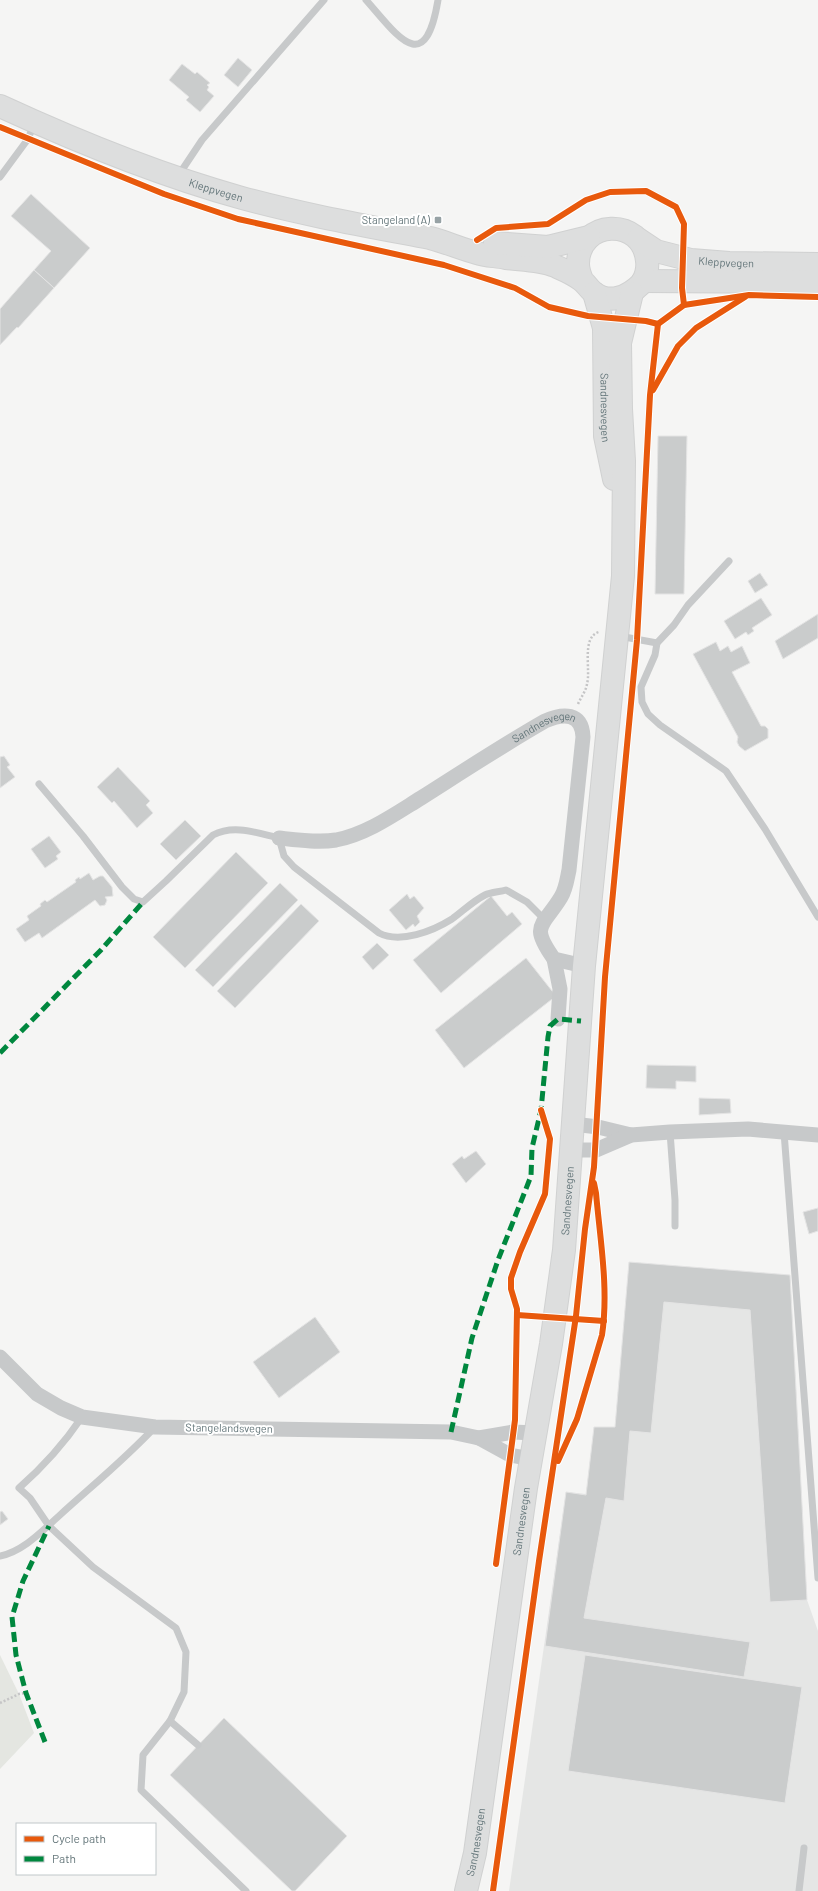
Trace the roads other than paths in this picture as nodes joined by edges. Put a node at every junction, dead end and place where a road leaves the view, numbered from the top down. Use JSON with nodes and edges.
{"nodes":[{"id":1,"x":324,"y":0,"type":"edge"},
{"id":2,"x":366,"y":0,"type":"edge"},
{"id":3,"x":438,"y":0,"type":"edge"},
{"id":4,"x":0,"y":106,"type":"edge"},
{"id":5,"x":35,"y":122,"type":"junction"},
{"id":6,"x":0,"y":178,"type":"edge"},
{"id":7,"x":177,"y":178,"type":"junction"},
{"id":8,"x":589,"y":237,"type":"junction"},
{"id":9,"x":638,"y":239,"type":"junction"},
{"id":10,"x":443,"y":241,"type":"junction"},
{"id":11,"x":818,"y":264,"type":"edge"},
{"id":12,"x":818,"y":282,"type":"edge"},
{"id":13,"x":588,"y":286,"type":"junction"},
{"id":14,"x":637,"y":287,"type":"junction"},
{"id":15,"x":623,"y":522,"type":"junction"},
{"id":16,"x":729,"y":561,"type":"dead end"},
{"id":17,"x":616,"y":635,"type":"junction"},
{"id":18,"x":657,"y":643,"type":"junction"},
{"id":19,"x":39,"y":784,"type":"dead end"},
{"id":20,"x":279,"y":838,"type":"junction"},
{"id":21,"x":818,"y":917,"type":"edge"},
{"id":22,"x":545,"y":920,"type":"junction"},
{"id":23,"x":554,"y":959,"type":"junction"},
{"id":24,"x":584,"y":966,"type":"junction"},
{"id":25,"x":558,"y":1019,"type":"dead end"},
{"id":26,"x":573,"y":1124,"type":"junction"},
{"id":27,"x":670,"y":1132,"type":"junction"},
{"id":28,"x":784,"y":1132,"type":"junction"},
{"id":29,"x":631,"y":1135,"type":"junction"},
{"id":30,"x":818,"y":1135,"type":"edge"},
{"id":31,"x":571,"y":1150,"type":"junction"},
{"id":32,"x":674,"y":1226,"type":"dead end"},
{"id":33,"x":0,"y":1356,"type":"edge"},
{"id":34,"x":82,"y":1417,"type":"junction"},
{"id":35,"x":155,"y":1427,"type":"junction"},
{"id":36,"x":535,"y":1433,"type":"junction"},
{"id":37,"x":480,"y":1438,"type":"junction"},
{"id":38,"x":530,"y":1459,"type":"junction"},
{"id":39,"x":49,"y":1526,"type":"junction"},
{"id":40,"x":0,"y":1556,"type":"edge"},
{"id":41,"x":818,"y":1578,"type":"edge"},
{"id":42,"x":170,"y":1721,"type":"junction"},
{"id":43,"x":198,"y":1746,"type":"dead end"},
{"id":44,"x":804,"y":1848,"type":"dead end"},
{"id":45,"x":475,"y":1853,"type":"junction"},
{"id":46,"x":246,"y":1891,"type":"edge"},
{"id":47,"x":466,"y":1891,"type":"edge"},
{"id":48,"x":474,"y":1891,"type":"edge"},
{"id":49,"x":799,"y":1891,"type":"edge"}],
"edges":[{"from":1,"to":7,"type":"lane"},
{"from":2,"to":3,"type":"lane"},
{"from":4,"to":5,"type":"main road","name":"Kleppvegen"},
{"from":5,"to":6,"type":"lane"},
{"from":5,"to":7,"type":"main road","name":"Kleppvegen"},
{"from":7,"to":10,"type":"main road","name":"Kleppvegen"},
{"from":8,"to":9,"type":"main road","name":"Kleppvegen"},
{"from":8,"to":10,"type":"main road","name":"Kleppvegen"},
{"from":8,"to":13,"type":"main road"},
{"from":9,"to":11,"type":"main road","name":"Kleppvegen"},
{"from":9,"to":14,"type":"main road"},
{"from":10,"to":13,"type":"main road","name":"Kleppvegen"},
{"from":12,"to":14,"type":"main road","name":"Kleppvegen"},
{"from":13,"to":14,"type":"main road","name":"Kleppvegen"},
{"from":13,"to":15,"type":"main road","name":"Sandnesvegen"},
{"from":14,"to":15,"type":"main road","name":"Sandnesvegen"},
{"from":15,"to":17,"type":"main road","name":"Sandnesvegen"},
{"from":16,"to":18,"type":"lane"},
{"from":17,"to":18,"type":"lane"},
{"from":17,"to":24,"type":"main road","name":"Sandnesvegen"},
{"from":18,"to":21,"type":"lane"},
{"from":19,"to":20,"type":"lane"},
{"from":20,"to":22,"type":"lane"},
{"from":20,"to":22,"type":"street","name":"Sandnesvegen"},
{"from":22,"to":23,"type":"street","name":"Sandnesvegen"},
{"from":23,"to":24,"type":"street"},
{"from":23,"to":25,"type":"street"},
{"from":24,"to":26,"type":"main road","name":"Sandnesvegen"},
{"from":26,"to":29,"type":"street","name":"Sandnesvegen"},
{"from":26,"to":31,"type":"main road","name":"Sandnesvegen"},
{"from":27,"to":28,"type":"street","name":"Sandnesvegen"},
{"from":27,"to":29,"type":"street","name":"Sandnesvegen"},
{"from":27,"to":32,"type":"lane"},
{"from":28,"to":30,"type":"street","name":"Sandnesvegen"},
{"from":28,"to":41,"type":"lane"},
{"from":29,"to":31,"type":"street","name":"Sandnesvegen"},
{"from":31,"to":36,"type":"main road","name":"Sandnesvegen"},
{"from":33,"to":34,"type":"street","name":"Stangelandsvegen"},
{"from":34,"to":35,"type":"street","name":"Stangelandsvegen"},
{"from":34,"to":39,"type":"lane"},
{"from":35,"to":37,"type":"street","name":"Stangelandsvegen"},
{"from":35,"to":39,"type":"lane"},
{"from":36,"to":37,"type":"street","name":"Stangelandsvegen"},
{"from":36,"to":38,"type":"main road","name":"Sandnesvegen"},
{"from":37,"to":38,"type":"street","name":"Stangelandsvegen"},
{"from":38,"to":45,"type":"main road","name":"Sandnesvegen"},
{"from":39,"to":40,"type":"lane"},
{"from":39,"to":42,"type":"lane"},
{"from":42,"to":43,"type":"lane"},
{"from":42,"to":46,"type":"lane"},
{"from":44,"to":49,"type":"lane"},
{"from":45,"to":47,"type":"main road","name":"Sandnesvegen"},
{"from":45,"to":48,"type":"main road"}]}
